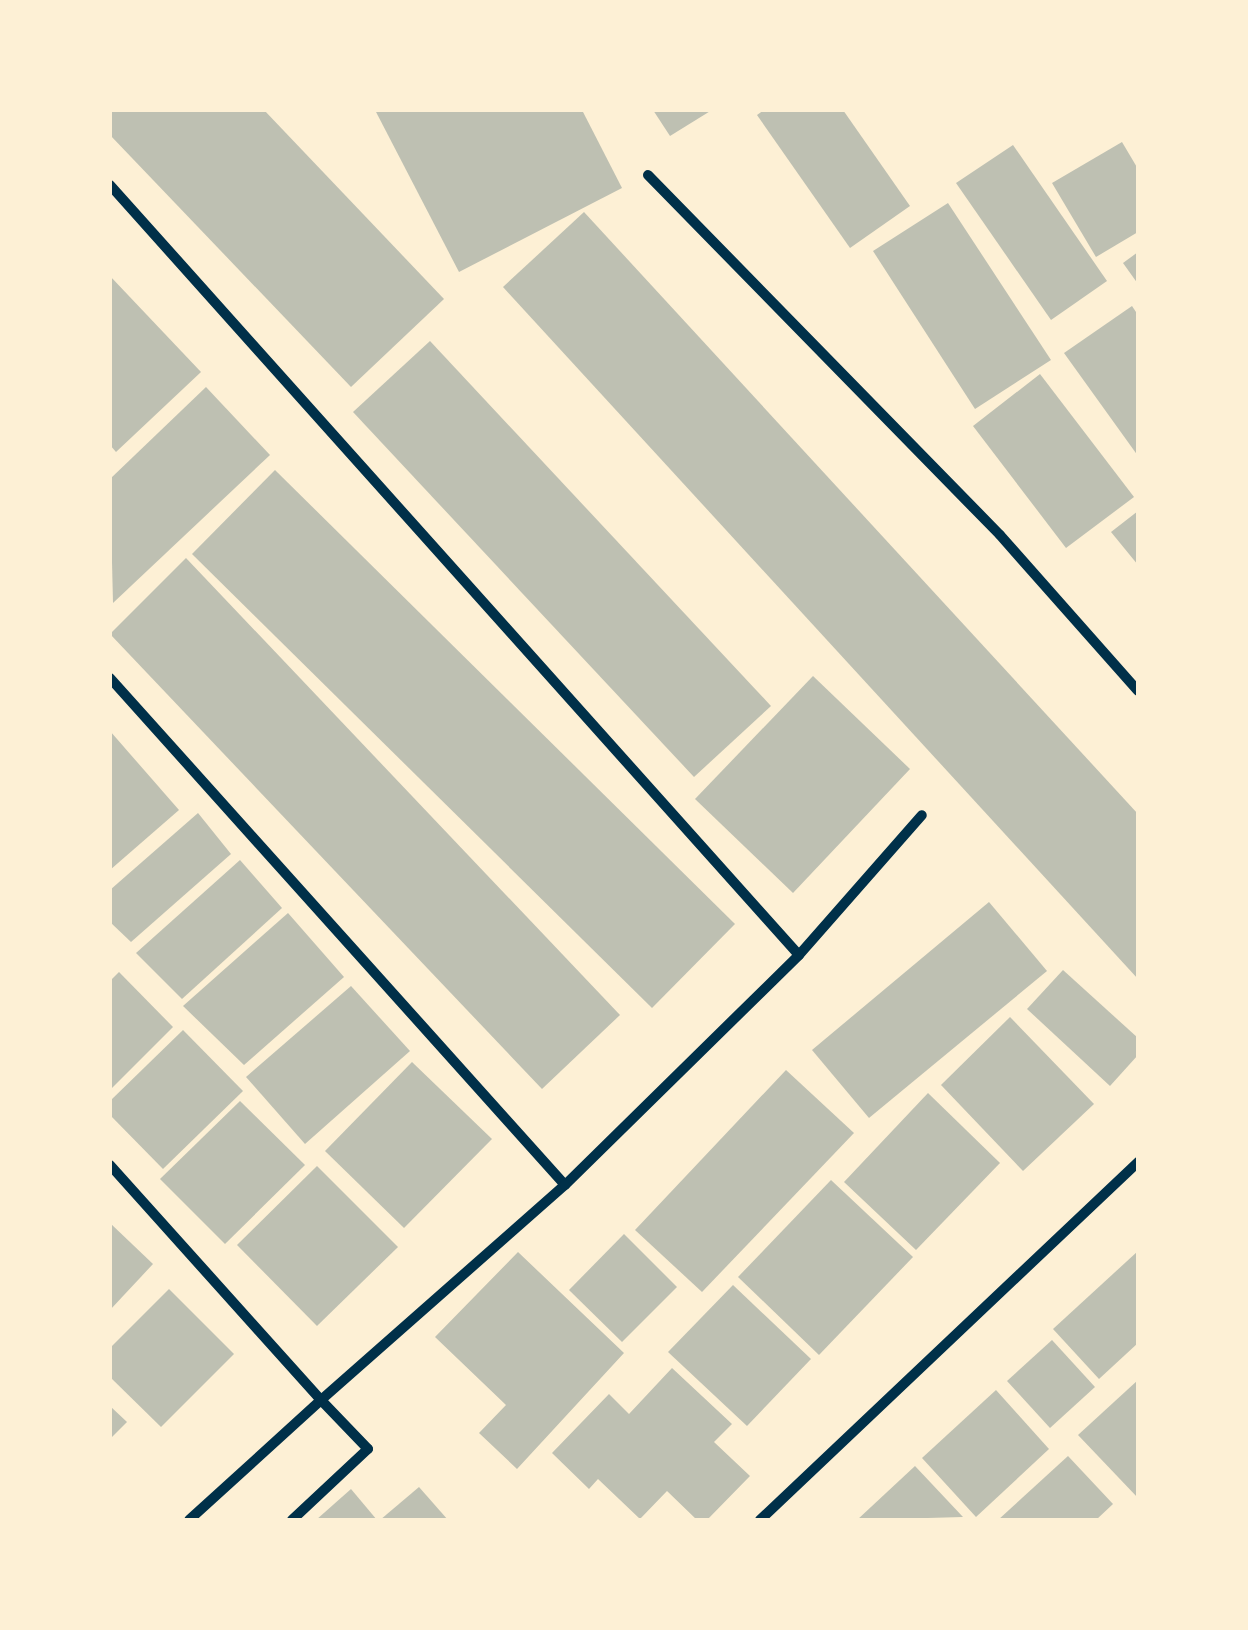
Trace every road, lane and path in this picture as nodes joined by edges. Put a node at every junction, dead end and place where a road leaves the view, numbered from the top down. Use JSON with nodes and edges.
{"nodes":[{"id":1,"x":648,"y":175,"type":"dead end"},
{"id":2,"x":110,"y":185,"type":"edge"},
{"id":3,"x":110,"y":678,"type":"edge"},
{"id":4,"x":1138,"y":691,"type":"edge"},
{"id":5,"x":922,"y":815,"type":"dead end"},
{"id":6,"x":799,"y":955,"type":"junction"},
{"id":7,"x":1138,"y":1162,"type":"edge"},
{"id":8,"x":110,"y":1165,"type":"edge"},
{"id":9,"x":565,"y":1184,"type":"junction"},
{"id":10,"x":322,"y":1400,"type":"junction"},
{"id":11,"x":189,"y":1520,"type":"edge"},
{"id":12,"x":292,"y":1520,"type":"edge"},
{"id":13,"x":760,"y":1520,"type":"edge"}],
"edges":[{"from":1,"to":4,"type":"street"},
{"from":2,"to":6,"type":"street"},
{"from":3,"to":9,"type":"street"},
{"from":5,"to":6,"type":"street"},
{"from":6,"to":9,"type":"street"},
{"from":7,"to":13,"type":"street"},
{"from":8,"to":10,"type":"street"},
{"from":9,"to":10,"type":"street"},
{"from":10,"to":11,"type":"street"},
{"from":10,"to":12,"type":"street"}]}
